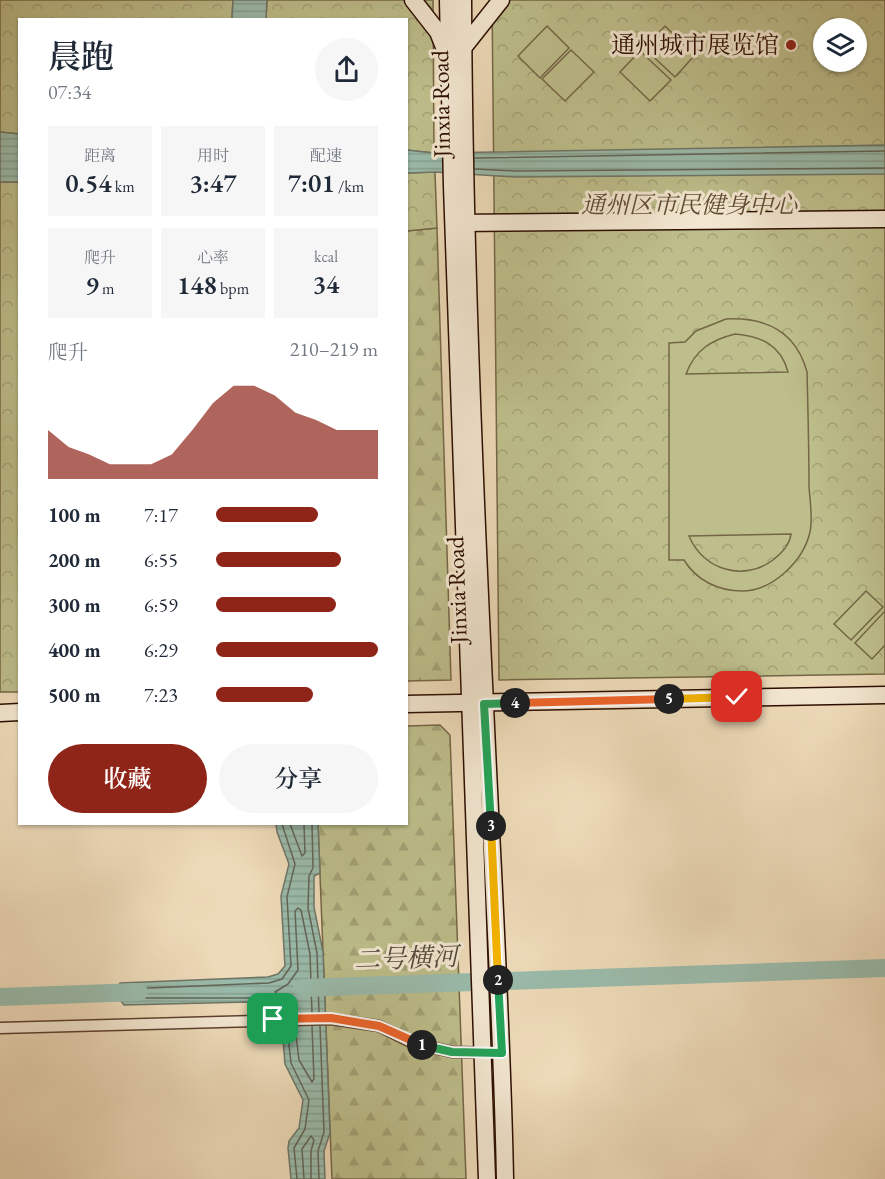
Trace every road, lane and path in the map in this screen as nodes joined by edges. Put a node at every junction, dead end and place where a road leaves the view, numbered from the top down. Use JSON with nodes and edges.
{"nodes":[{"id":1,"x":414,"y":0,"type":"edge"},
{"id":2,"x":448,"y":0,"type":"edge"},
{"id":3,"x":463,"y":0,"type":"edge"},
{"id":4,"x":501,"y":0,"type":"edge"},
{"id":5,"x":463,"y":48,"type":"junction"},
{"id":6,"x":449,"y":59,"type":"junction"},
{"id":7,"x":459,"y":189,"type":"junction"},
{"id":8,"x":885,"y":219,"type":"edge"},
{"id":9,"x":461,"y":223,"type":"junction"},
{"id":10,"x":885,"y":695,"type":"edge"},
{"id":11,"x":477,"y":703,"type":"junction"},
{"id":12,"x":408,"y":704,"type":"edge"},
{"id":13,"x":18,"y":712,"type":"edge"},
{"id":14,"x":0,"y":713,"type":"edge"},
{"id":15,"x":0,"y":1028,"type":"edge"},
{"id":16,"x":483,"y":1053,"type":"junction"},
{"id":17,"x":502,"y":1053,"type":"junction"},
{"id":18,"x":487,"y":1179,"type":"edge"},
{"id":19,"x":505,"y":1179,"type":"edge"}],
"edges":[{"from":1,"to":6,"type":"main road"},
{"from":2,"to":6,"type":"main road","name":"Jinxia Road"},
{"from":3,"to":5,"type":"main road","name":"Jinxia Road"},
{"from":4,"to":5,"type":"main road"},
{"from":5,"to":7,"type":"main road","name":"Jinxia Road"},
{"from":6,"to":7,"type":"main road","name":"Jinxia Road"},
{"from":7,"to":9,"type":"main road","name":"Jinxia Road"},
{"from":8,"to":9,"type":"main road"},
{"from":9,"to":11,"type":"main road","name":"Jinxia Road"},
{"from":10,"to":11,"type":"main road"},
{"from":11,"to":12,"type":"main road"},
{"from":11,"to":16,"type":"main road","name":"Jinxia Road"},
{"from":11,"to":17,"type":"main road","name":"Jinxia Road"},
{"from":13,"to":14,"type":"main road"},
{"from":15,"to":16,"type":"street"},
{"from":16,"to":17,"type":"street"},
{"from":16,"to":18,"type":"main road","name":"Jinxia Road"},
{"from":17,"to":19,"type":"main road","name":"Jinxia Road"}]}
